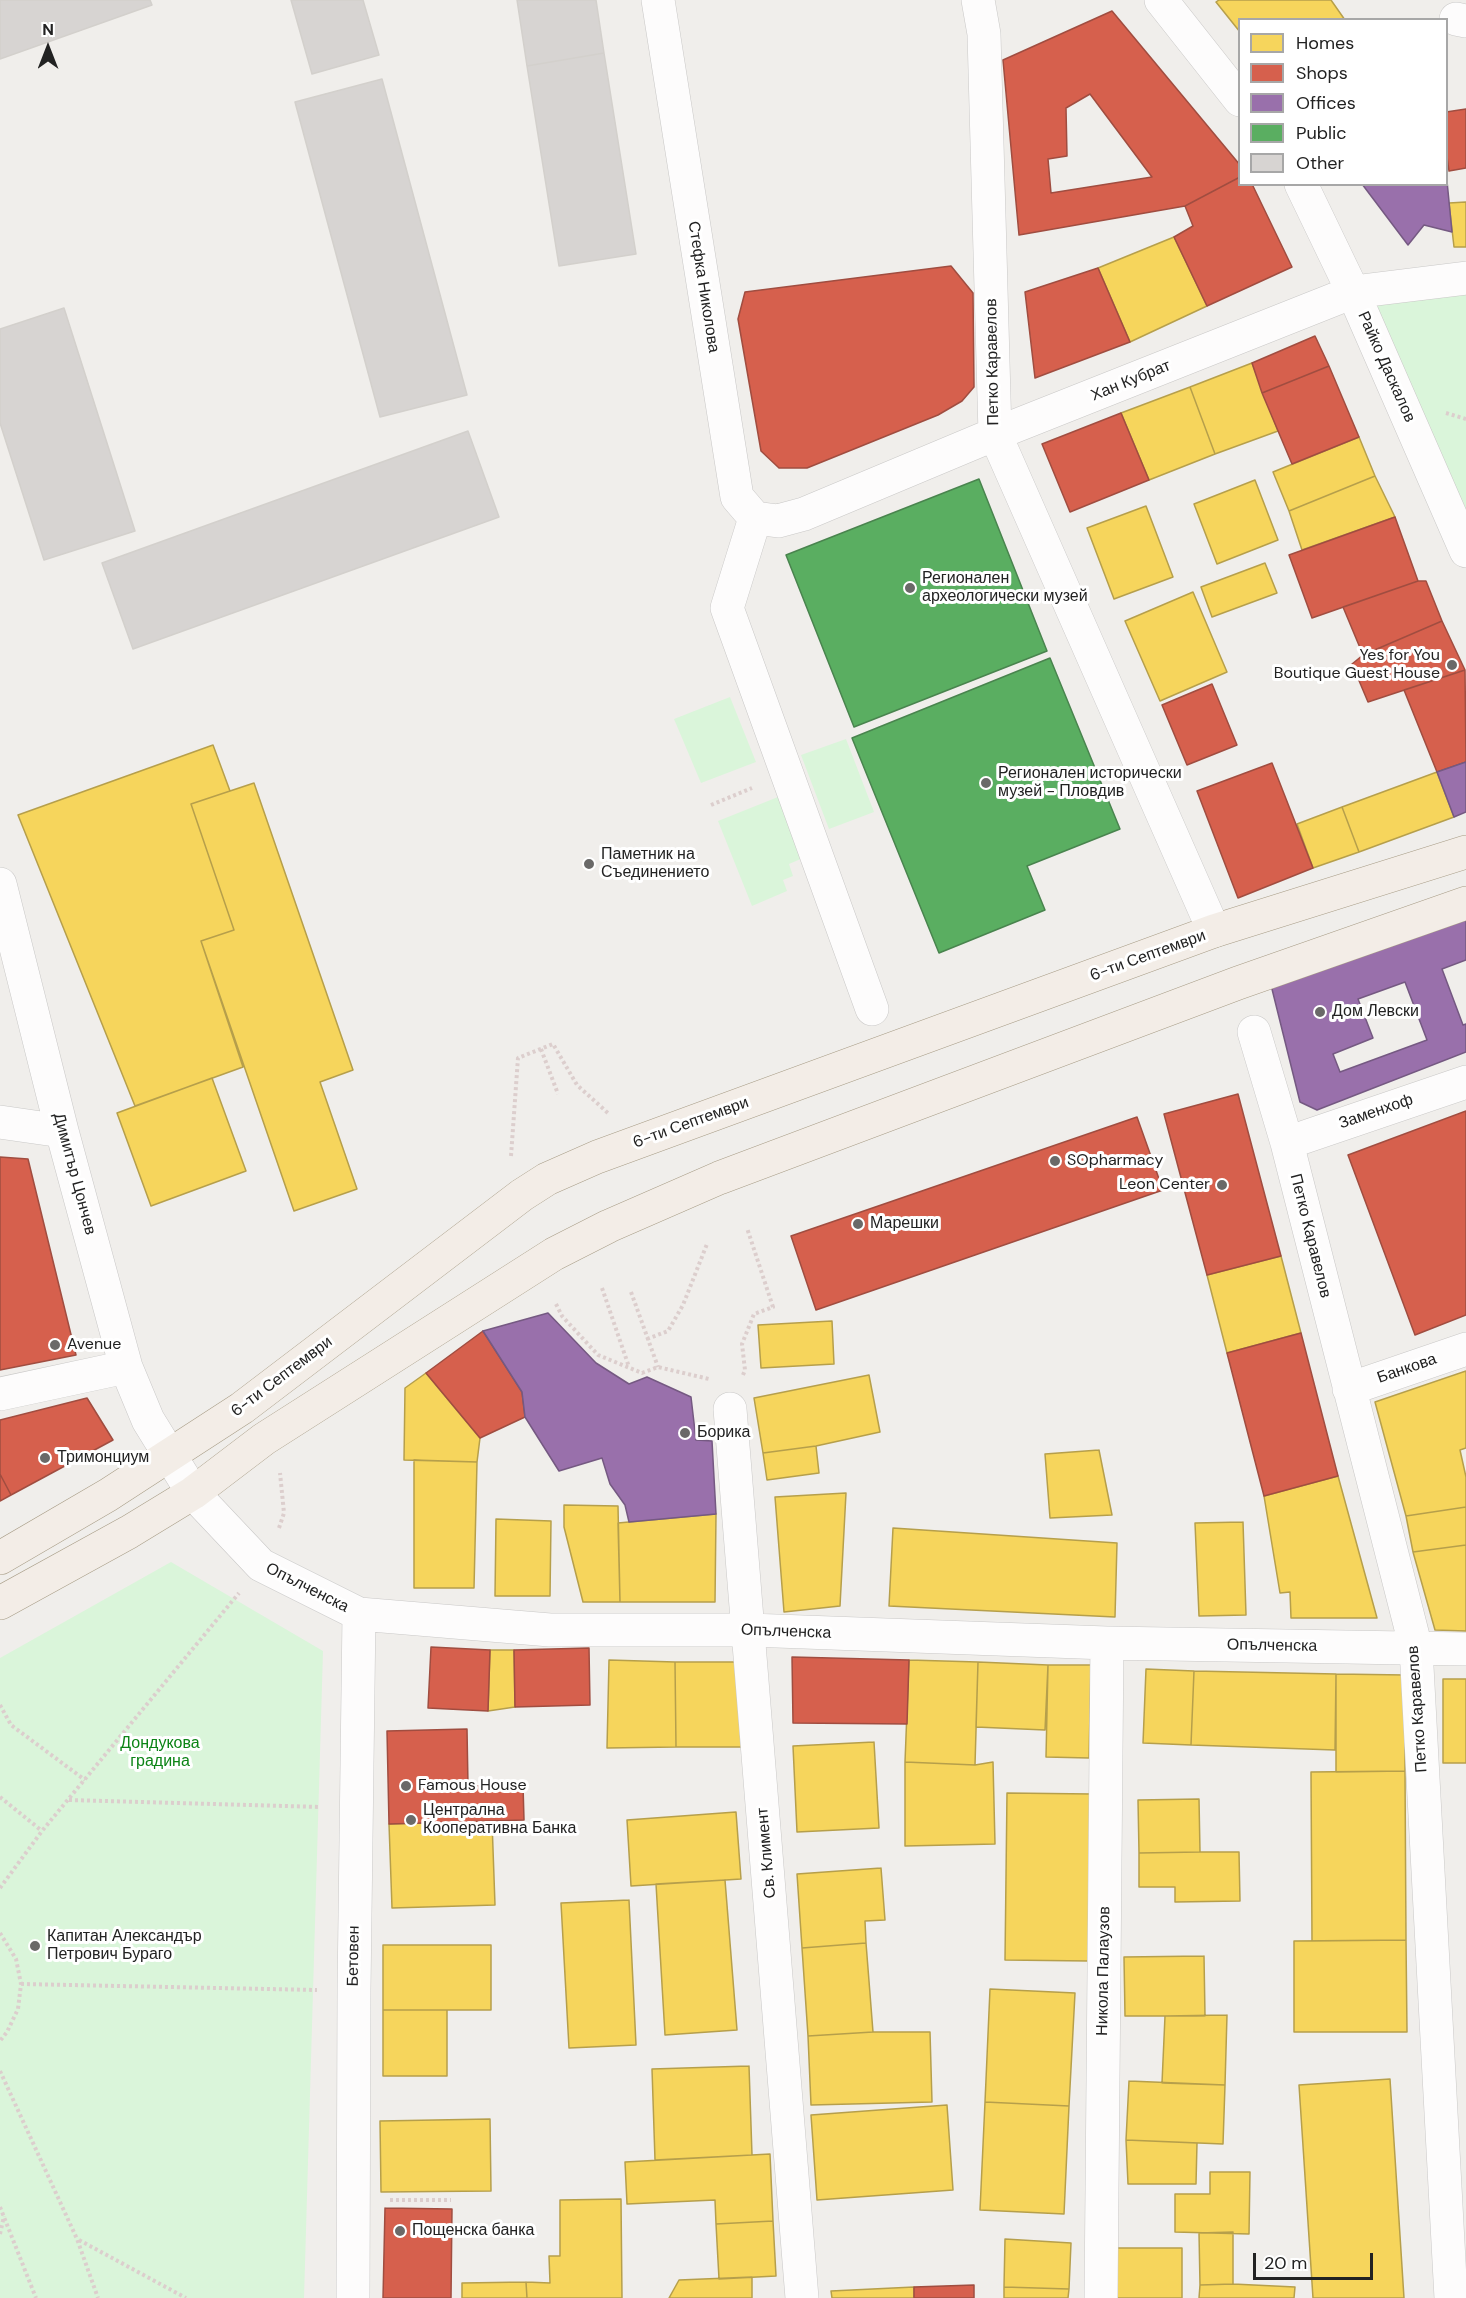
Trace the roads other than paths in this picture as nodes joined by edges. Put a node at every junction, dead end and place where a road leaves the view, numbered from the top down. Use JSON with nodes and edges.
{"nodes":[{"id":1,"x":658,"y":0,"type":"edge"},
{"id":2,"x":978,"y":0,"type":"edge"},
{"id":3,"x":1161,"y":0,"type":"edge"},
{"id":4,"x":1238,"y":99,"type":"edge"},
{"id":5,"x":1302,"y":186,"type":"edge"},
{"id":6,"x":1466,"y":278,"type":"edge"},
{"id":7,"x":1353,"y":292,"type":"junction"},
{"id":8,"x":995,"y":434,"type":"junction"},
{"id":9,"x":756,"y":518,"type":"junction"},
{"id":10,"x":1466,"y":551,"type":"edge"},
{"id":11,"x":1466,"y":852,"type":"edge"},
{"id":12,"x":0,"y":884,"type":"edge"},
{"id":13,"x":1466,"y":903,"type":"edge"},
{"id":14,"x":1214,"y":931,"type":"junction"},
{"id":15,"x":872,"y":1010,"type":"dead end"},
{"id":16,"x":1254,"y":1032,"type":"dead end"},
{"id":17,"x":1466,"y":1082,"type":"edge"},
{"id":18,"x":0,"y":1122,"type":"edge"},
{"id":19,"x":62,"y":1131,"type":"junction"},
{"id":20,"x":1287,"y":1143,"type":"junction"},
{"id":21,"x":1466,"y":1349,"type":"edge"},
{"id":22,"x":126,"y":1367,"type":"junction"},
{"id":23,"x":1349,"y":1389,"type":"junction"},
{"id":24,"x":0,"y":1394,"type":"edge"},
{"id":25,"x":734,"y":1398,"type":"road end"},
{"id":26,"x":171,"y":1456,"type":"junction"},
{"id":27,"x":194,"y":1493,"type":"junction"},
{"id":28,"x":0,"y":1558,"type":"edge"},
{"id":29,"x":0,"y":1603,"type":"edge"},
{"id":30,"x":359,"y":1614,"type":"junction"},
{"id":31,"x":749,"y":1630,"type":"junction"},
{"id":32,"x":1107,"y":1643,"type":"junction"},
{"id":33,"x":1416,"y":1648,"type":"junction"},
{"id":34,"x":1466,"y":1649,"type":"edge"},
{"id":35,"x":1456,"y":2216,"type":"edge"},
{"id":36,"x":353,"y":2298,"type":"edge"},
{"id":37,"x":802,"y":2298,"type":"edge"},
{"id":38,"x":1101,"y":2298,"type":"edge"},
{"id":39,"x":1451,"y":2298,"type":"edge"}],
"edges":[{"from":1,"to":9,"type":"street","name":"Стефка Николова"},
{"from":2,"to":8,"type":"street","name":"Петко Каравелов"},
{"from":3,"to":4,"type":"street"},
{"from":5,"to":7,"type":"street","name":"Райко Даскалов"},
{"from":6,"to":7,"type":"street","name":"Хан Кубрат"},
{"from":7,"to":8,"type":"street","name":"Хан Кубрат"},
{"from":7,"to":10,"type":"street","name":"Райко Даскалов"},
{"from":8,"to":9,"type":"street","name":"Хан Кубрат"},
{"from":8,"to":14,"type":"street","name":"Петко Каравелов"},
{"from":9,"to":15,"type":"street"},
{"from":11,"to":14,"type":"main road","name":"6-ти Септември"},
{"from":12,"to":19,"type":"street","name":"Димитър Цончев"},
{"from":13,"to":27,"type":"main road"},
{"from":14,"to":26,"type":"main road","name":"6-ти Септември"},
{"from":16,"to":20,"type":"street","name":"Петко Каравелов"},
{"from":17,"to":20,"type":"street","name":"Заменхоф"},
{"from":18,"to":19,"type":"street"},
{"from":19,"to":22,"type":"street","name":"Димитър Цончев"},
{"from":20,"to":23,"type":"street","name":"Петко Каравелов"},
{"from":21,"to":23,"type":"street","name":"Банкова"},
{"from":22,"to":24,"type":"street"},
{"from":22,"to":26,"type":"street","name":"Димитър Цончев"},
{"from":23,"to":33,"type":"street","name":"Петко Каравелов"},
{"from":25,"to":31,"type":"street","name":"Св. Климент"},
{"from":26,"to":27,"type":"street","name":"Опълченска"},
{"from":26,"to":28,"type":"main road","name":"6-ти Септември"},
{"from":27,"to":29,"type":"main road"},
{"from":27,"to":30,"type":"street","name":"Опълченска"},
{"from":30,"to":31,"type":"street","name":"Опълченска"},
{"from":30,"to":36,"type":"street","name":"Бетовен"},
{"from":31,"to":32,"type":"street","name":"Опълченска"},
{"from":31,"to":37,"type":"street","name":"Св. Климент"},
{"from":32,"to":33,"type":"street","name":"Опълченска"},
{"from":32,"to":38,"type":"street","name":"Никола Палаузов"},
{"from":33,"to":34,"type":"street","name":"Опълченска"},
{"from":33,"to":35,"type":"street","name":"Петко Каравелов"},
{"from":35,"to":39,"type":"street","name":"Петко Каравелов"}]}
